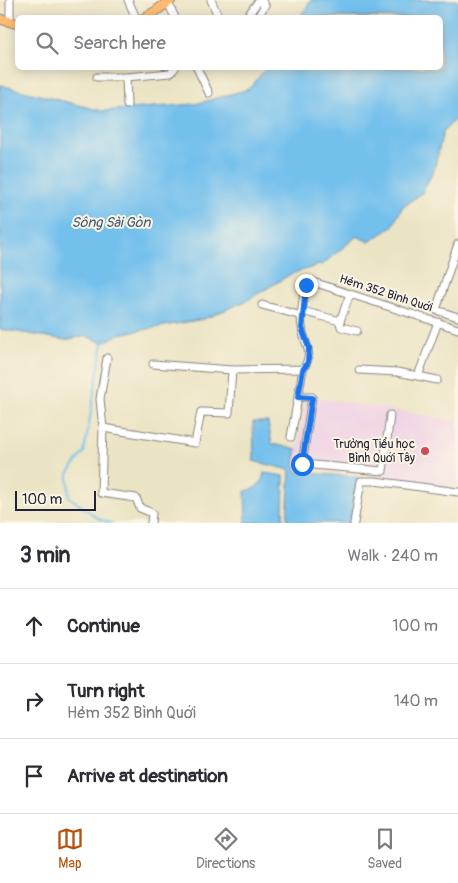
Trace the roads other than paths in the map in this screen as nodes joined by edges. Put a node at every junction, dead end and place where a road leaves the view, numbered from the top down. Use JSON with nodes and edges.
{"nodes":[{"id":1,"x":10,"y":0,"type":"edge"},
{"id":2,"x":128,"y":0,"type":"edge"},
{"id":3,"x":211,"y":0,"type":"edge"},
{"id":4,"x":170,"y":1,"type":"edge"},
{"id":5,"x":135,"y":15,"type":"edge"},
{"id":6,"x":149,"y":15,"type":"edge"},
{"id":7,"x":174,"y":15,"type":"edge"},
{"id":8,"x":218,"y":15,"type":"edge"},
{"id":9,"x":248,"y":15,"type":"edge"},
{"id":10,"x":259,"y":15,"type":"edge"},
{"id":11,"x":0,"y":18,"type":"edge"},
{"id":12,"x":14,"y":23,"type":"edge"},
{"id":13,"x":173,"y":70,"type":"edge"},
{"id":14,"x":198,"y":70,"type":"edge"},
{"id":15,"x":97,"y":77,"type":"dead end"},
{"id":16,"x":126,"y":77,"type":"junction"},
{"id":17,"x":209,"y":93,"type":"dead end"},
{"id":18,"x":128,"y":105,"type":"dead end"},
{"id":19,"x":458,"y":244,"type":"edge"},
{"id":20,"x":350,"y":294,"type":"junction"},
{"id":21,"x":262,"y":305,"type":"dead end"},
{"id":22,"x":302,"y":313,"type":"junction"},
{"id":23,"x":458,"y":317,"type":"edge"},
{"id":24,"x":340,"y":321,"type":"junction"},
{"id":25,"x":438,"y":322,"type":"junction"},
{"id":26,"x":458,"y":329,"type":"edge"},
{"id":27,"x":357,"y":331,"type":"dead end"},
{"id":28,"x":107,"y":358,"type":"dead end"},
{"id":29,"x":153,"y":364,"type":"dead end"},
{"id":30,"x":232,"y":370,"type":"junction"},
{"id":31,"x":303,"y":370,"type":"junction"},
{"id":32,"x":359,"y":370,"type":"dead end"},
{"id":33,"x":418,"y":376,"type":"junction"},
{"id":34,"x":437,"y":380,"type":"dead end"},
{"id":35,"x":298,"y":397,"type":"junction"},
{"id":36,"x":390,"y":415,"type":"dead end"},
{"id":37,"x":103,"y":428,"type":"junction"},
{"id":38,"x":291,"y":437,"type":"dead end"},
{"id":39,"x":458,"y":492,"type":"edge"},
{"id":40,"x":151,"y":523,"type":"edge"},
{"id":41,"x":354,"y":523,"type":"edge"}],
"edges":[{"from":1,"to":12,"type":"street"},
{"from":2,"to":5,"type":"street"},
{"from":3,"to":8,"type":"street"},
{"from":4,"to":6,"type":"main road"},
{"from":4,"to":7,"type":"street"},
{"from":9,"to":10,"type":"street"},
{"from":11,"to":12,"type":"main road"},
{"from":13,"to":16,"type":"street"},
{"from":14,"to":17,"type":"street"},
{"from":15,"to":16,"type":"street"},
{"from":16,"to":18,"type":"street"},
{"from":19,"to":23,"type":"street"},
{"from":20,"to":22,"type":"street","name":"Hẻm 352 Bình Quới"},
{"from":20,"to":24,"type":"street"},
{"from":20,"to":25,"type":"street","name":"Hẻm 352 Bình Quới"},
{"from":21,"to":22,"type":"street"},
{"from":22,"to":24,"type":"street"},
{"from":22,"to":31,"type":"street","name":"Hẻm 352 Bình Quới"},
{"from":24,"to":27,"type":"street"},
{"from":25,"to":26,"type":"street","name":"Hẻm 352 Bình Quới"},
{"from":25,"to":33,"type":"street"},
{"from":28,"to":37,"type":"street"},
{"from":29,"to":30,"type":"street"},
{"from":30,"to":31,"type":"street"},
{"from":30,"to":37,"type":"street"},
{"from":31,"to":35,"type":"street","name":"Hẻm 352 Bình Quới"},
{"from":32,"to":33,"type":"street"},
{"from":33,"to":34,"type":"street"},
{"from":35,"to":36,"type":"street"},
{"from":35,"to":38,"type":"street","name":"Hẻm 352 Bình Quới"},
{"from":37,"to":40,"type":"street"},
{"from":39,"to":41,"type":"street"}]}
